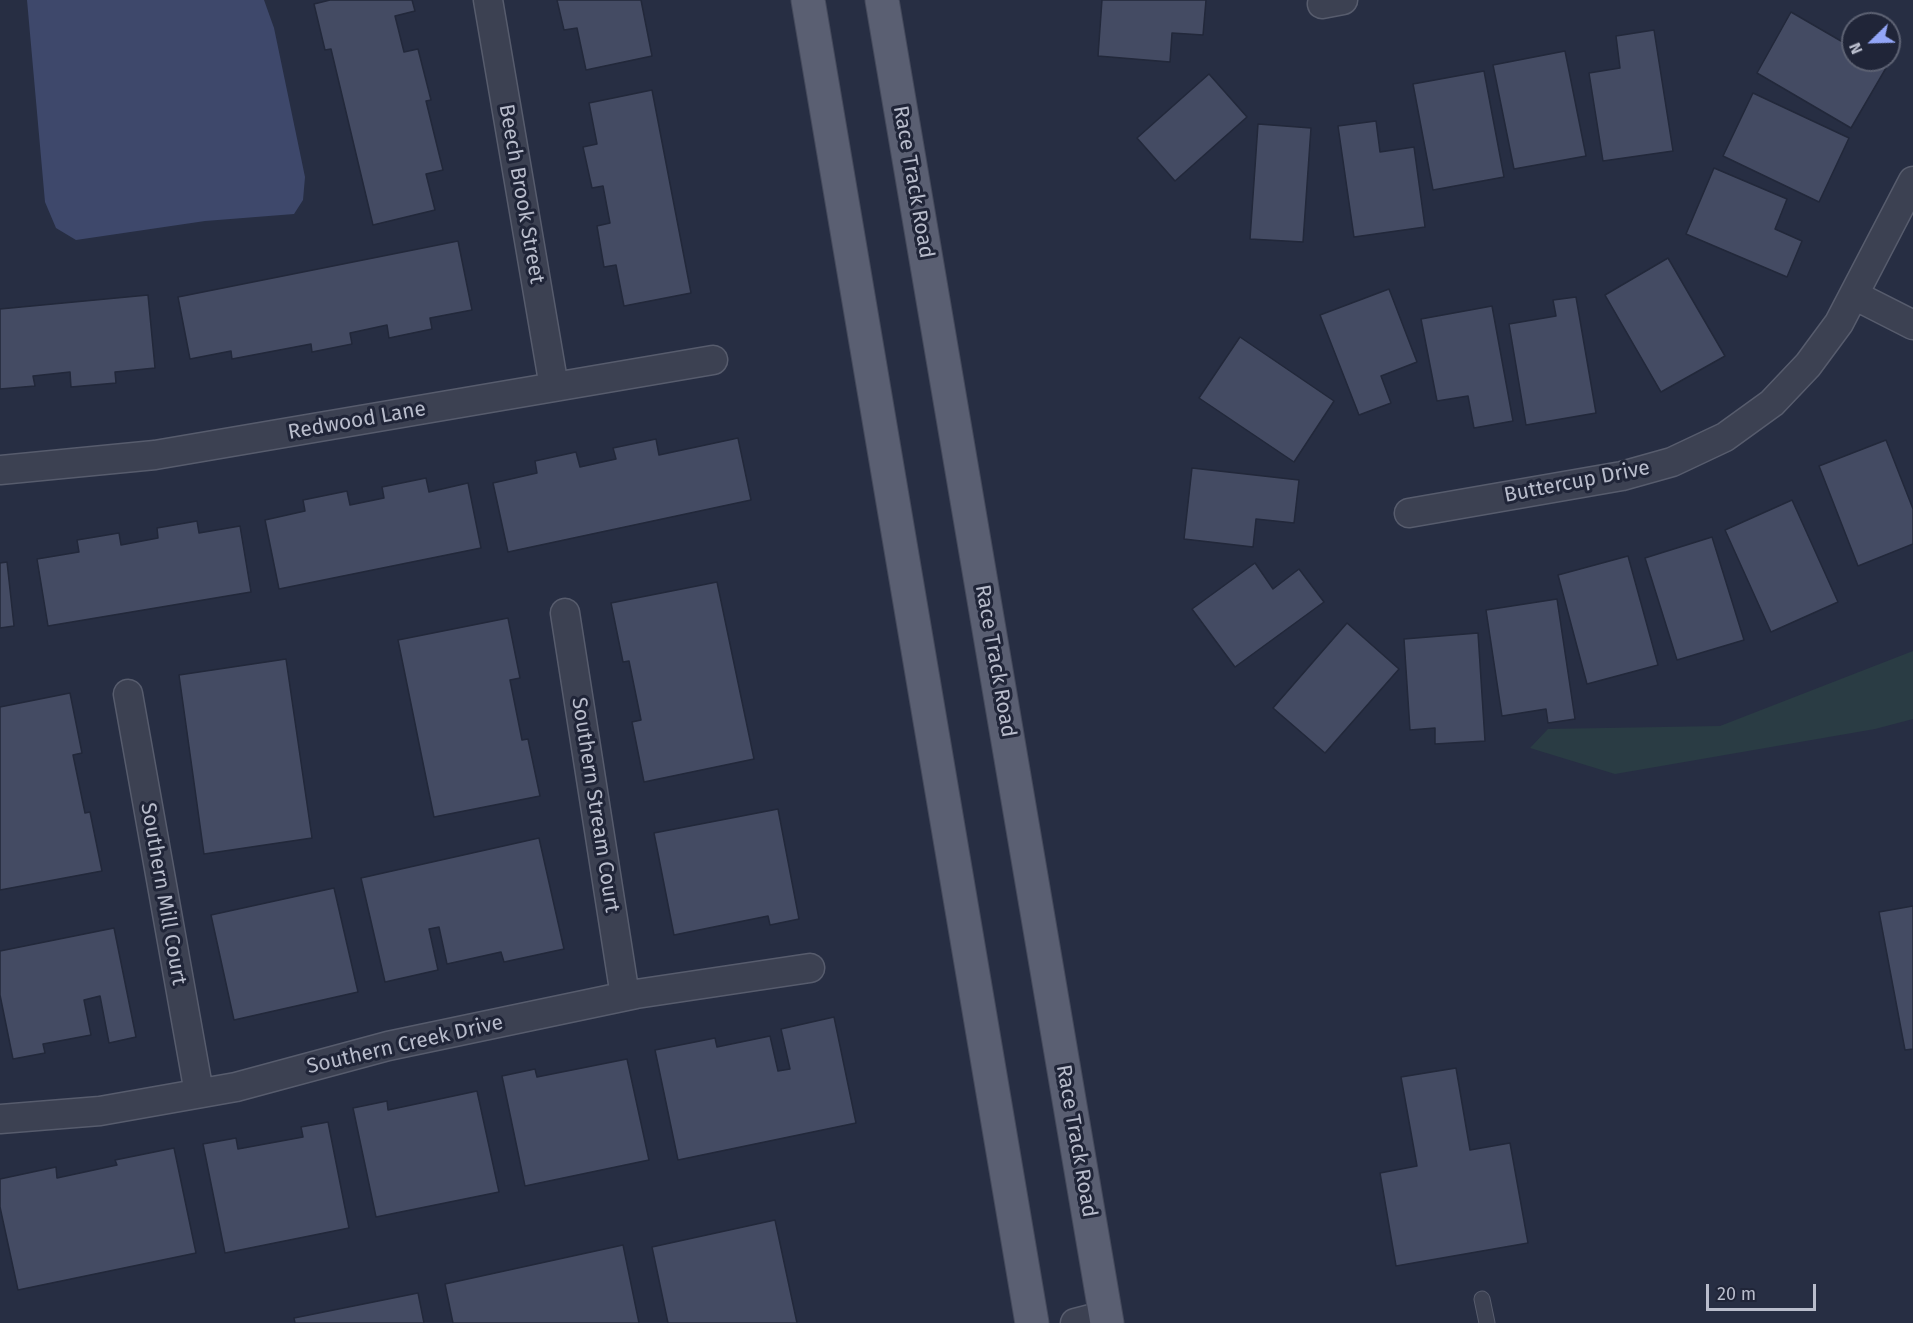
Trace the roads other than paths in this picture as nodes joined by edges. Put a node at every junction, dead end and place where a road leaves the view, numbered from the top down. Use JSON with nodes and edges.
{"nodes":[{"id":1,"x":488,"y":0,"type":"edge"},
{"id":2,"x":808,"y":0,"type":"edge"},
{"id":3,"x":882,"y":0,"type":"edge"},
{"id":4,"x":1910,"y":197,"type":"edge"},
{"id":5,"x":1854,"y":295,"type":"junction"},
{"id":6,"x":1913,"y":325,"type":"edge"},
{"id":7,"x":713,"y":360,"type":"dead end"},
{"id":8,"x":555,"y":387,"type":"junction"},
{"id":9,"x":0,"y":470,"type":"edge"},
{"id":10,"x":1409,"y":513,"type":"dead end"},
{"id":11,"x":566,"y":613,"type":"dead end"},
{"id":12,"x":128,"y":694,"type":"dead end"},
{"id":13,"x":810,"y":968,"type":"dead end"},
{"id":14,"x":625,"y":996,"type":"junction"},
{"id":15,"x":199,"y":1094,"type":"junction"},
{"id":16,"x":0,"y":1119,"type":"edge"},
{"id":17,"x":1482,"y":1299,"type":"dead end"},
{"id":18,"x":1096,"y":1320,"type":"edge"},
{"id":19,"x":1032,"y":1323,"type":"edge"},
{"id":20,"x":1487,"y":1323,"type":"edge"}],
"edges":[{"from":1,"to":8,"type":"street","name":"Beech Brook Street"},
{"from":2,"to":19,"type":"main road"},
{"from":3,"to":18,"type":"main road","name":"Race Track Road"},
{"from":4,"to":5,"type":"street","name":"Buttercup Drive"},
{"from":5,"to":6,"type":"street"},
{"from":5,"to":10,"type":"street","name":"Buttercup Drive"},
{"from":7,"to":8,"type":"street","name":"Redwood Lane"},
{"from":8,"to":9,"type":"street","name":"Redwood Lane"},
{"from":11,"to":14,"type":"street","name":"Southern Stream Court"},
{"from":12,"to":15,"type":"street","name":"Southern Mill Court"},
{"from":13,"to":14,"type":"street","name":"Southern Creek Drive"},
{"from":14,"to":15,"type":"street","name":"Southern Creek Drive"},
{"from":15,"to":16,"type":"street","name":"Southern Creek Drive"},
{"from":17,"to":20,"type":"lane"}]}
